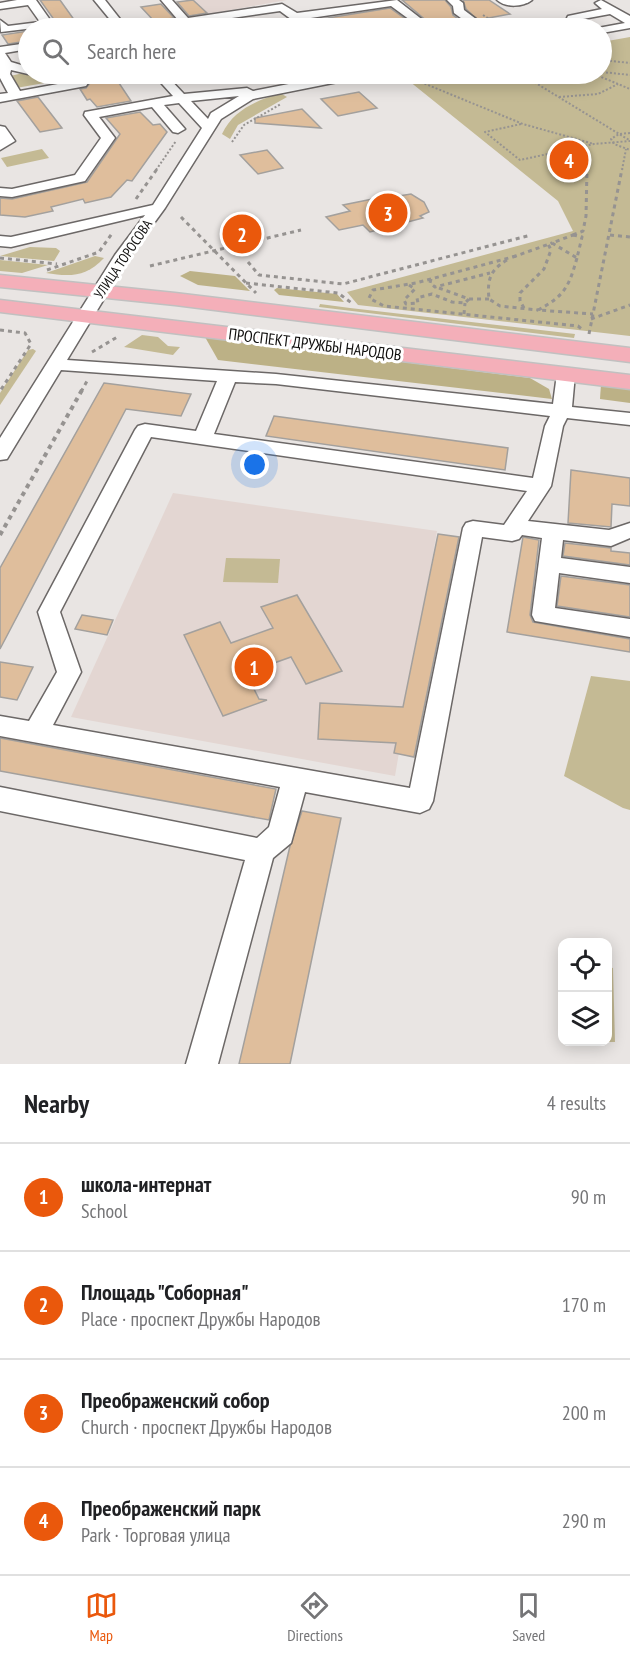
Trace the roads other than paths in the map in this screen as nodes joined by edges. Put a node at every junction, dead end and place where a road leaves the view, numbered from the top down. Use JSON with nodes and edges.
{"nodes":[{"id":1,"x":99,"y":0,"type":"edge"},
{"id":2,"x":165,"y":0,"type":"edge"},
{"id":3,"x":452,"y":0,"type":"edge"},
{"id":4,"x":502,"y":0,"type":"edge"},
{"id":5,"x":527,"y":0,"type":"edge"},
{"id":6,"x":595,"y":0,"type":"edge"},
{"id":7,"x":30,"y":1,"type":"edge"},
{"id":8,"x":391,"y":1,"type":"edge"},
{"id":9,"x":0,"y":6,"type":"edge"},
{"id":10,"x":612,"y":10,"type":"junction"},
{"id":11,"x":294,"y":17,"type":"joint"},
{"id":12,"x":43,"y":18,"type":"edge"},
{"id":13,"x":114,"y":18,"type":"edge"},
{"id":14,"x":182,"y":18,"type":"edge"},
{"id":15,"x":214,"y":18,"type":"edge"},
{"id":16,"x":414,"y":18,"type":"edge"},
{"id":17,"x":468,"y":18,"type":"edge"},
{"id":18,"x":572,"y":18,"type":"dead end"},
{"id":19,"x":630,"y":21,"type":"edge"},
{"id":20,"x":0,"y":23,"type":"edge"},
{"id":21,"x":630,"y":25,"type":"edge"},
{"id":22,"x":18,"y":28,"type":"edge"},
{"id":23,"x":612,"y":28,"type":"edge"},
{"id":24,"x":18,"y":50,"type":"edge"},
{"id":25,"x":2,"y":56,"type":"edge"},
{"id":26,"x":18,"y":65,"type":"edge"},
{"id":27,"x":76,"y":84,"type":"edge"},
{"id":28,"x":171,"y":84,"type":"edge"},
{"id":29,"x":298,"y":84,"type":"edge"},
{"id":30,"x":274,"y":88,"type":"junction"},
{"id":31,"x":16,"y":94,"type":"junction"},
{"id":32,"x":0,"y":98,"type":"edge"},
{"id":33,"x":183,"y":98,"type":"junction"},
{"id":34,"x":155,"y":103,"type":"junction"},
{"id":35,"x":212,"y":122,"type":"junction"},
{"id":36,"x":0,"y":130,"type":"edge"},
{"id":37,"x":178,"y":133,"type":"road end"},
{"id":38,"x":0,"y":146,"type":"edge"},
{"id":39,"x":0,"y":192,"type":"edge"},
{"id":40,"x":158,"y":208,"type":"junction"},
{"id":41,"x":0,"y":241,"type":"edge"},
{"id":42,"x":0,"y":281,"type":"edge"},
{"id":43,"x":100,"y":291,"type":"junction"},
{"id":44,"x":0,"y":306,"type":"edge"},
{"id":45,"x":85,"y":316,"type":"junction"},
{"id":46,"x":630,"y":355,"type":"edge"},
{"id":47,"x":56,"y":364,"type":"junction"},
{"id":48,"x":567,"y":374,"type":"junction"},
{"id":49,"x":228,"y":376,"type":"junction"},
{"id":50,"x":630,"y":382,"type":"edge"},
{"id":51,"x":562,"y":410,"type":"junction"},
{"id":52,"x":630,"y":419,"type":"edge"},
{"id":53,"x":202,"y":439,"type":"junction"},
{"id":54,"x":0,"y":454,"type":"edge"},
{"id":55,"x":541,"y":486,"type":"junction"},
{"id":56,"x":513,"y":527,"type":"junction"},
{"id":57,"x":630,"y":530,"type":"edge"},
{"id":58,"x":552,"y":532,"type":"junction"},
{"id":59,"x":549,"y":564,"type":"junction"},
{"id":60,"x":630,"y":575,"type":"edge"},
{"id":61,"x":630,"y":628,"type":"edge"},
{"id":62,"x":0,"y":726,"type":"edge"},
{"id":63,"x":36,"y":732,"type":"junction"},
{"id":64,"x":295,"y":779,"type":"junction"},
{"id":65,"x":0,"y":799,"type":"edge"},
{"id":66,"x":261,"y":852,"type":"junction"},
{"id":67,"x":202,"y":1064,"type":"edge"}],
"edges":[{"from":1,"to":13,"type":"street"},
{"from":2,"to":14,"type":"street"},
{"from":3,"to":17,"type":"street"},
{"from":4,"to":5,"type":"street"},
{"from":6,"to":10,"type":"street"},
{"from":7,"to":9,"type":"street"},
{"from":7,"to":12,"type":"street"},
{"from":8,"to":11,"type":"street"},
{"from":8,"to":16,"type":"street"},
{"from":10,"to":18,"type":"street"},
{"from":10,"to":19,"type":"street"},
{"from":11,"to":15,"type":"street"},
{"from":20,"to":22,"type":"street"},
{"from":21,"to":23,"type":"street"},
{"from":24,"to":25,"type":"street"},
{"from":25,"to":26,"type":"street"},
{"from":25,"to":31,"type":"street"},
{"from":27,"to":31,"type":"street"},
{"from":28,"to":33,"type":"street"},
{"from":29,"to":30,"type":"street"},
{"from":30,"to":33,"type":"street"},
{"from":30,"to":35,"type":"street"},
{"from":31,"to":32,"type":"street"},
{"from":33,"to":34,"type":"street"},
{"from":33,"to":35,"type":"street"},
{"from":33,"to":35,"type":"street"},
{"from":34,"to":37,"type":"street"},
{"from":34,"to":39,"type":"street"},
{"from":35,"to":40,"type":"street","name":"УЛИЦА ТОРОСОВА"},
{"from":36,"to":38,"type":"street"},
{"from":40,"to":41,"type":"street"},
{"from":40,"to":43,"type":"street","name":"УЛИЦА ТОРОСОВА"},
{"from":42,"to":43,"type":"main road","name":"ПРОСПЕКТ ДРУЖБЫ НАРОДОВ"},
{"from":43,"to":45,"type":"street","name":"УЛИЦА ТОРОСОВА"},
{"from":43,"to":46,"type":"main road","name":"ПРОСПЕКТ ДРУЖБЫ НАРОДОВ"},
{"from":44,"to":45,"type":"main road","name":"ПРОСПЕКТ ДРУЖБЫ НАРОДОВ"},
{"from":45,"to":47,"type":"street","name":"УЛИЦА ТОРОСОВА"},
{"from":45,"to":48,"type":"main road","name":"ПРОСПЕКТ ДРУЖБЫ НАРОДОВ"},
{"from":47,"to":49,"type":"street"},
{"from":47,"to":54,"type":"street","name":"УЛИЦА ТОРОСОВА"},
{"from":48,"to":50,"type":"main road","name":"ПРОСПЕКТ ДРУЖБЫ НАРОДОВ"},
{"from":48,"to":51,"type":"street"},
{"from":49,"to":51,"type":"street"},
{"from":49,"to":53,"type":"street"},
{"from":51,"to":52,"type":"street"},
{"from":51,"to":55,"type":"street"},
{"from":53,"to":55,"type":"street"},
{"from":53,"to":63,"type":"street"},
{"from":55,"to":56,"type":"street"},
{"from":56,"to":58,"type":"street"},
{"from":56,"to":64,"type":"street"},
{"from":57,"to":58,"type":"street"},
{"from":58,"to":59,"type":"street"},
{"from":59,"to":60,"type":"street"},
{"from":59,"to":61,"type":"street"},
{"from":62,"to":63,"type":"street"},
{"from":63,"to":64,"type":"street"},
{"from":64,"to":66,"type":"street"},
{"from":65,"to":66,"type":"street"},
{"from":66,"to":67,"type":"street"}]}
